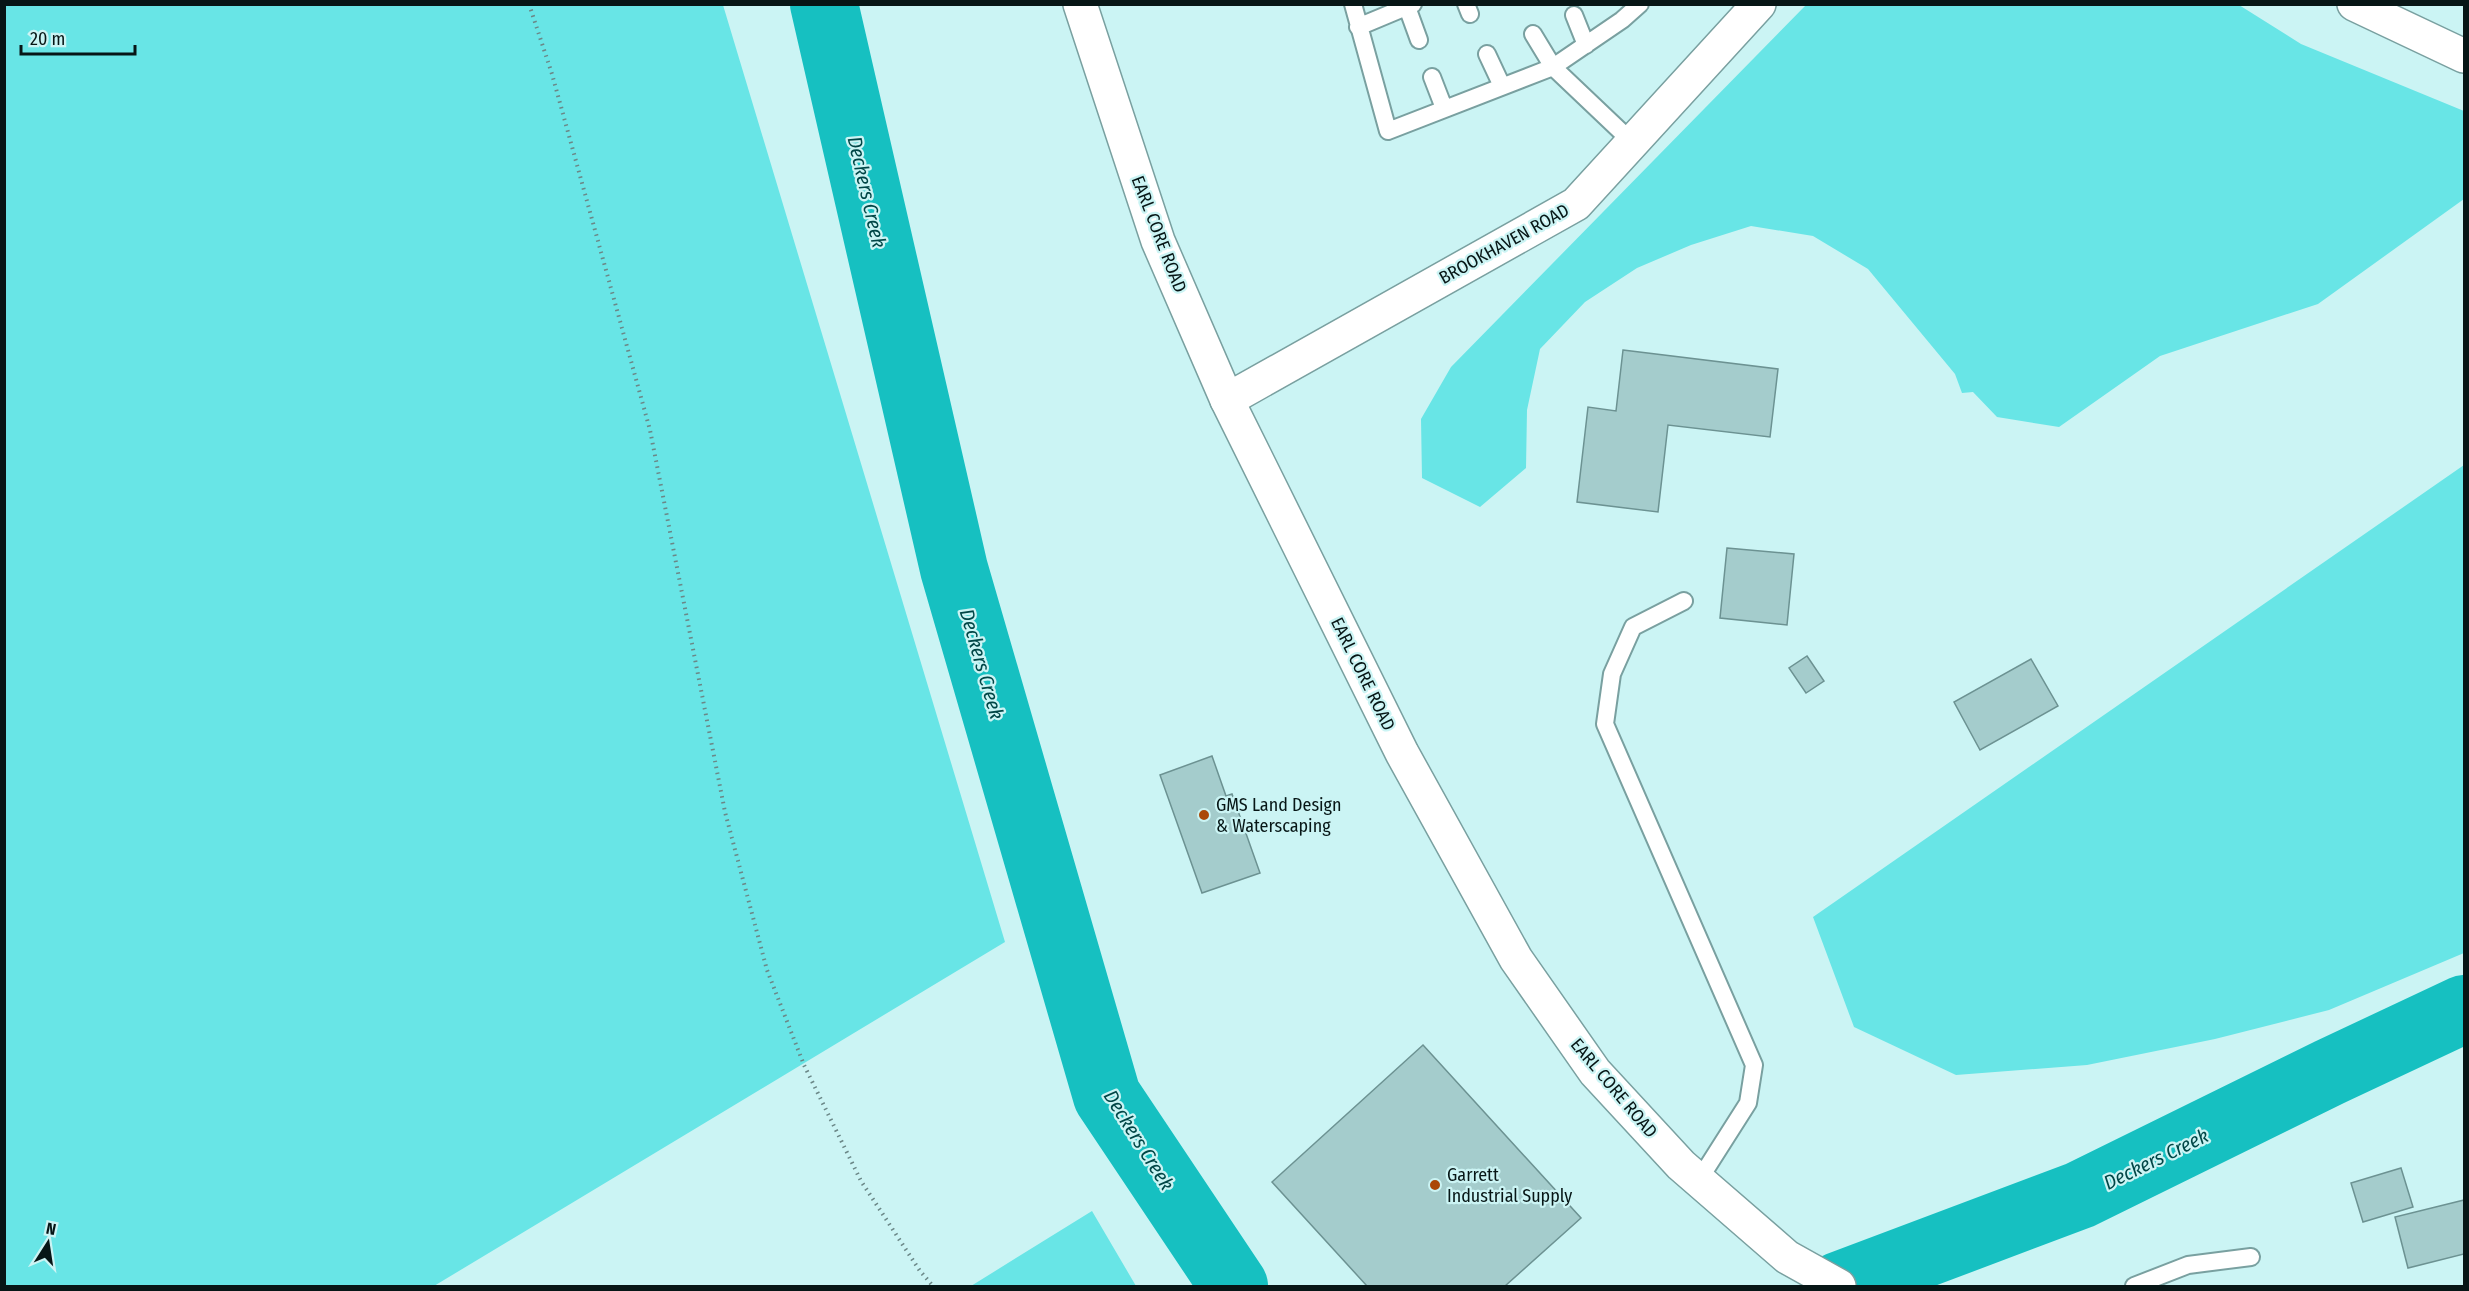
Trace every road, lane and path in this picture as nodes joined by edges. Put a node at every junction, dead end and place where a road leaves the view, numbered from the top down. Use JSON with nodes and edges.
{"nodes":[{"id":1,"x":529,"y":4,"type":"edge"},
{"id":2,"x":1080,"y":4,"type":"edge"},
{"id":3,"x":1353,"y":4,"type":"edge"},
{"id":4,"x":1640,"y":4,"type":"edge"},
{"id":5,"x":1759,"y":4,"type":"edge"},
{"id":6,"x":2354,"y":4,"type":"edge"},
{"id":7,"x":1410,"y":6,"type":"edge"},
{"id":8,"x":1619,"y":12,"type":"edge"},
{"id":9,"x":1574,"y":15,"type":"dead end"},
{"id":10,"x":1358,"y":27,"type":"junction"},
{"id":11,"x":1533,"y":34,"type":"dead end"},
{"id":12,"x":1419,"y":40,"type":"dead end"},
{"id":13,"x":1586,"y":45,"type":"junction"},
{"id":14,"x":1487,"y":54,"type":"dead end"},
{"id":15,"x":2464,"y":56,"type":"edge"},
{"id":16,"x":1553,"y":67,"type":"junction"},
{"id":17,"x":1432,"y":77,"type":"dead end"},
{"id":18,"x":1502,"y":86,"type":"junction"},
{"id":19,"x":1444,"y":108,"type":"junction"},
{"id":20,"x":1632,"y":142,"type":"junction"},
{"id":21,"x":1227,"y":400,"type":"junction"},
{"id":22,"x":1684,"y":601,"type":"dead end"},
{"id":23,"x":1699,"y":1180,"type":"junction"},
{"id":24,"x":2251,"y":1257,"type":"dead end"},
{"id":25,"x":933,"y":1287,"type":"edge"},
{"id":26,"x":1839,"y":1287,"type":"edge"},
{"id":27,"x":2134,"y":1287,"type":"edge"}],
"edges":[{"from":1,"to":25,"type":"path"},
{"from":2,"to":21,"type":"main road","name":"EARL CORE ROAD"},
{"from":3,"to":10,"type":"lane"},
{"from":4,"to":8,"type":"lane"},
{"from":5,"to":20,"type":"main road","name":"BROOKHAVEN ROAD"},
{"from":6,"to":15,"type":"main road"},
{"from":7,"to":10,"type":"lane"},
{"from":7,"to":12,"type":"lane"},
{"from":8,"to":13,"type":"lane"},
{"from":9,"to":13,"type":"lane"},
{"from":10,"to":19,"type":"lane"},
{"from":11,"to":16,"type":"lane"},
{"from":13,"to":16,"type":"lane"},
{"from":14,"to":18,"type":"lane"},
{"from":16,"to":18,"type":"lane"},
{"from":16,"to":20,"type":"lane"},
{"from":17,"to":19,"type":"lane"},
{"from":18,"to":19,"type":"lane"},
{"from":20,"to":21,"type":"main road","name":"BROOKHAVEN ROAD"},
{"from":21,"to":23,"type":"main road","name":"EARL CORE ROAD"},
{"from":22,"to":23,"type":"lane"},
{"from":23,"to":26,"type":"main road","name":"EARL CORE ROAD"},
{"from":24,"to":27,"type":"lane"}]}
